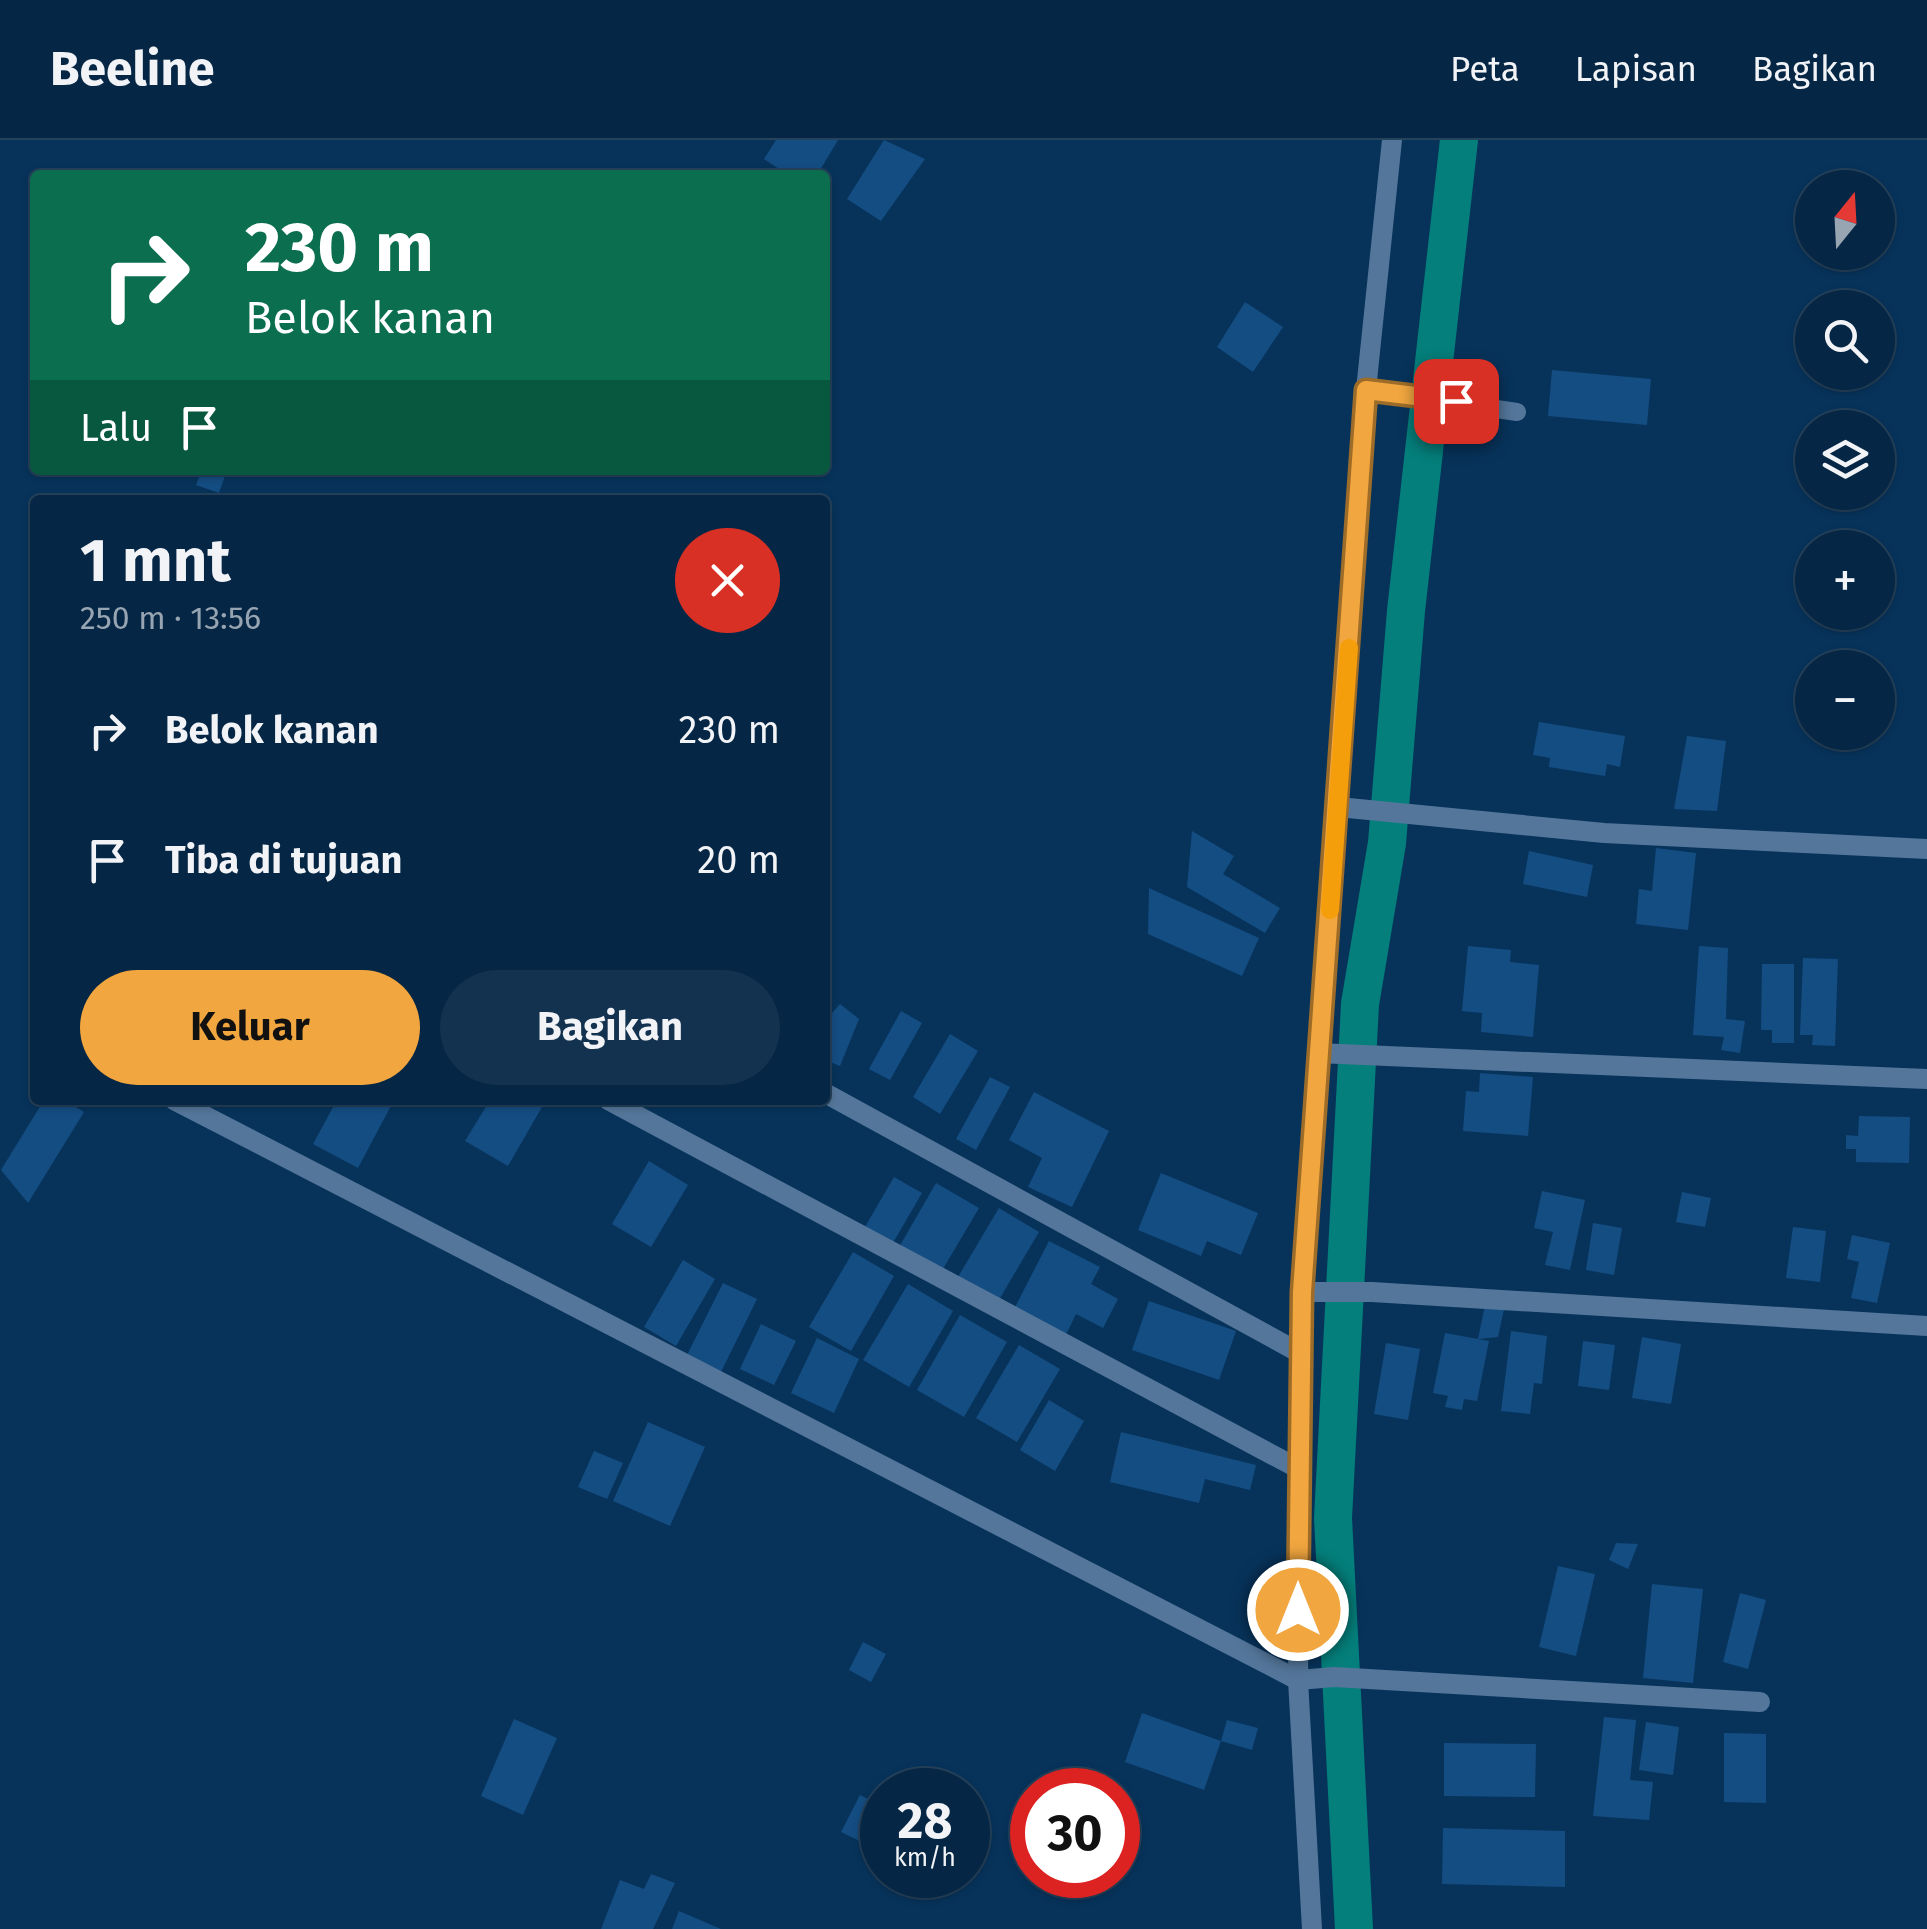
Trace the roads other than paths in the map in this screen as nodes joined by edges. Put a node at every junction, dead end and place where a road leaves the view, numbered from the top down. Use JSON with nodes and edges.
{"nodes":[{"id":1,"x":1392,"y":140,"type":"edge"},
{"id":2,"x":1366,"y":390,"type":"junction"},
{"id":3,"x":1517,"y":412,"type":"dead end"},
{"id":4,"x":1338,"y":808,"type":"junction"},
{"id":5,"x":1927,"y":849,"type":"edge"},
{"id":6,"x":1317,"y":1053,"type":"junction"},
{"id":7,"x":1927,"y":1079,"type":"edge"},
{"id":8,"x":830,"y":1096,"type":"edge"},
{"id":9,"x":184,"y":1105,"type":"edge"},
{"id":10,"x":617,"y":1105,"type":"edge"},
{"id":11,"x":1302,"y":1292,"type":"junction"},
{"id":12,"x":1927,"y":1326,"type":"edge"},
{"id":13,"x":1300,"y":1354,"type":"junction"},
{"id":14,"x":1299,"y":1468,"type":"junction"},
{"id":15,"x":1298,"y":1680,"type":"junction"},
{"id":16,"x":1760,"y":1702,"type":"dead end"},
{"id":17,"x":1312,"y":1929,"type":"edge"}],
"edges":[{"from":1,"to":2,"type":"street"},
{"from":2,"to":3,"type":"lane"},
{"from":2,"to":4,"type":"street"},
{"from":4,"to":5,"type":"street"},
{"from":4,"to":6,"type":"street"},
{"from":6,"to":7,"type":"street"},
{"from":6,"to":11,"type":"street"},
{"from":8,"to":13,"type":"street"},
{"from":9,"to":15,"type":"street"},
{"from":10,"to":14,"type":"street"},
{"from":11,"to":12,"type":"street"},
{"from":11,"to":13,"type":"street"},
{"from":13,"to":14,"type":"street"},
{"from":14,"to":15,"type":"street"},
{"from":15,"to":16,"type":"street"},
{"from":15,"to":17,"type":"street"}]}
